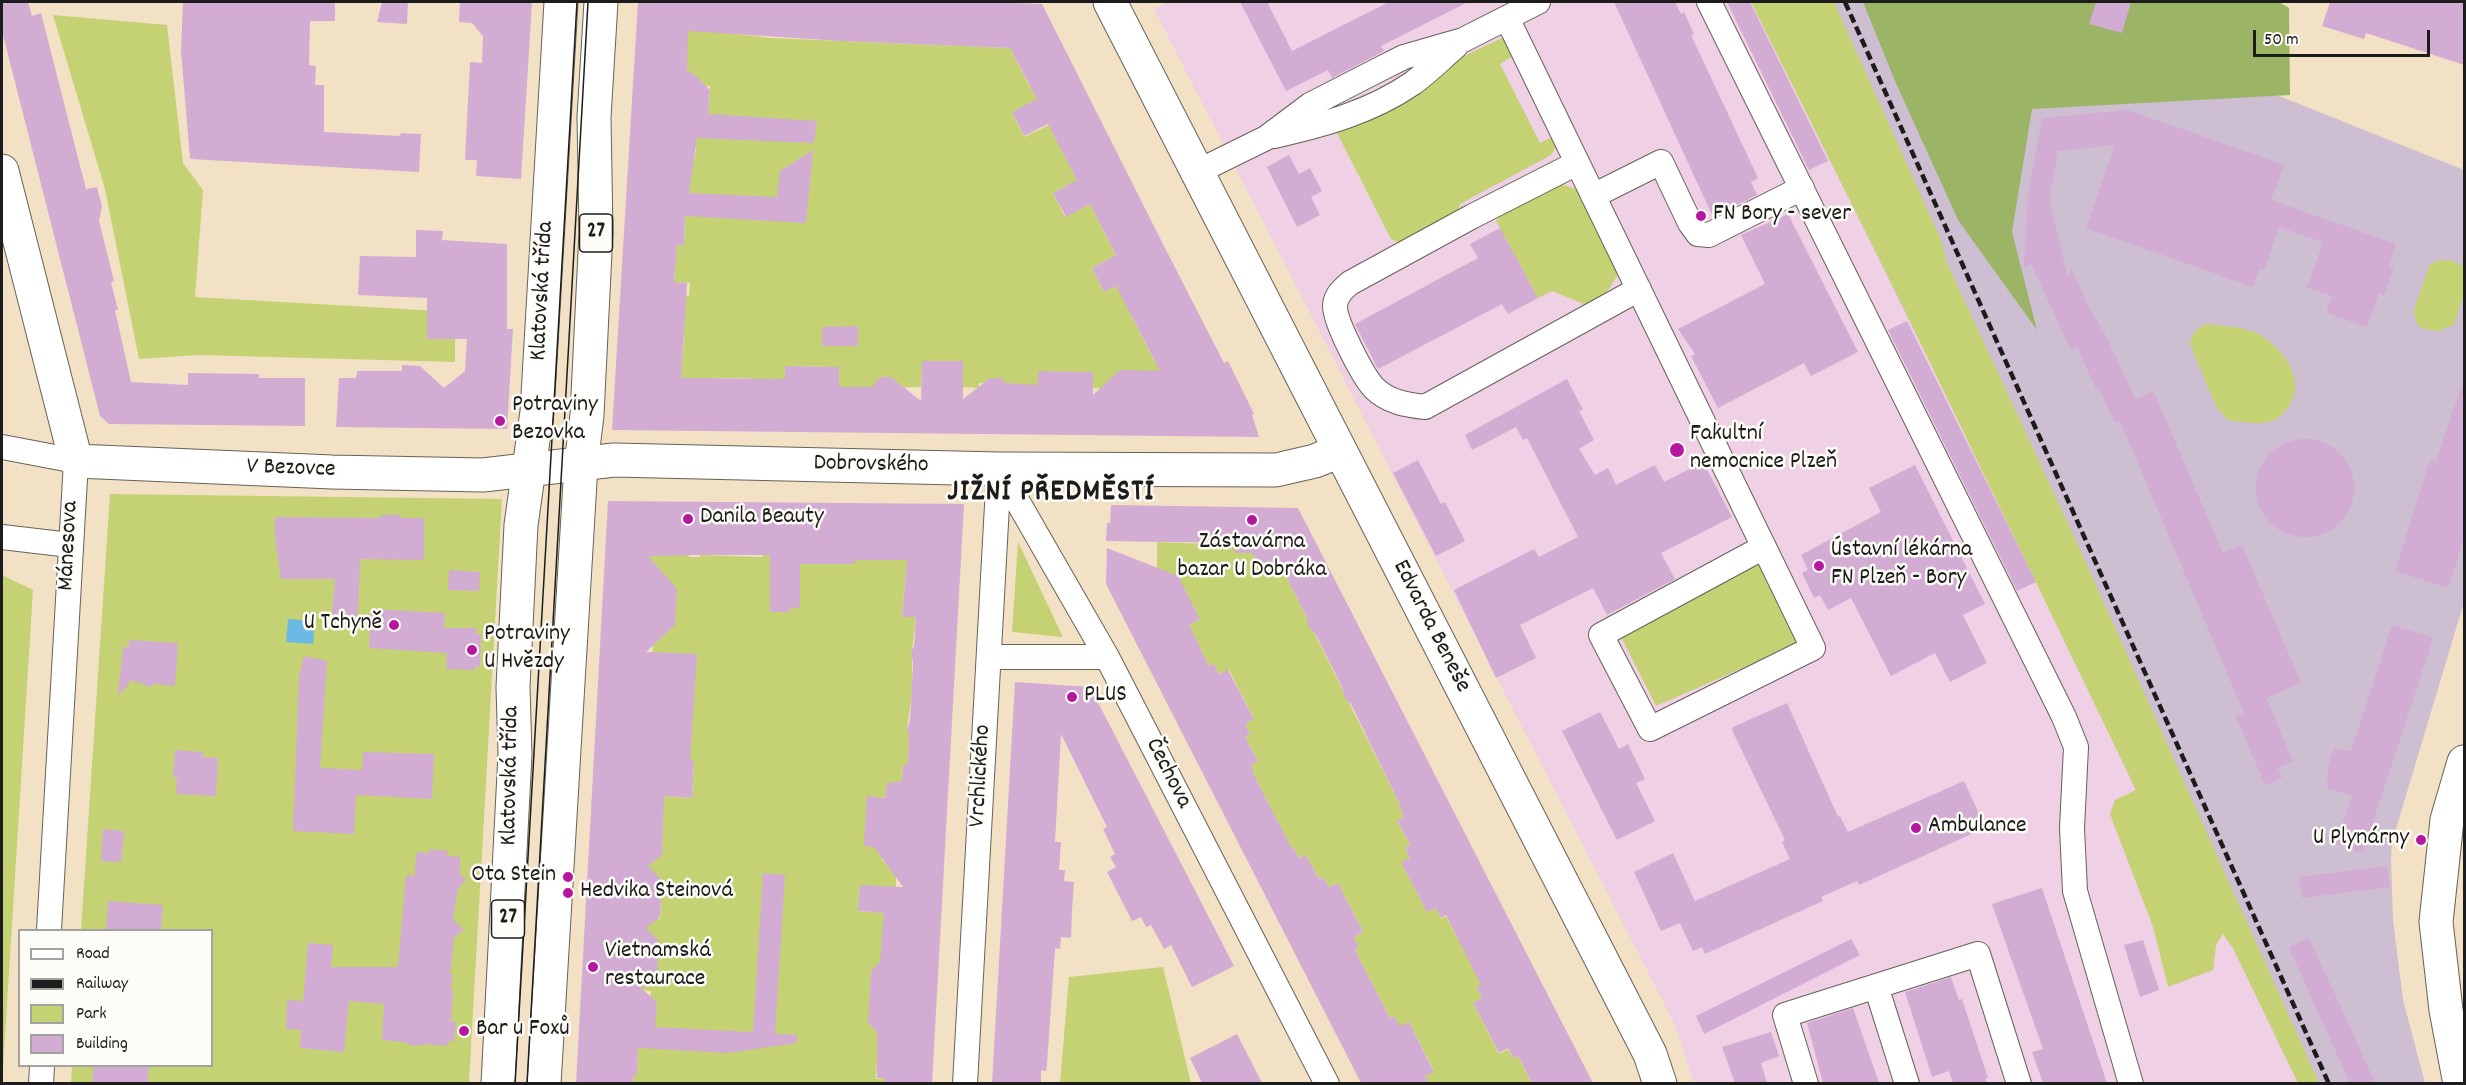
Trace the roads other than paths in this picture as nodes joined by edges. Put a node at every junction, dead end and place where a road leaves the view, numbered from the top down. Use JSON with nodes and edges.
{"nodes":[{"id":1,"x":561,"y":2,"type":"edge"},
{"id":2,"x":601,"y":2,"type":"edge"},
{"id":3,"x":1110,"y":2,"type":"edge"},
{"id":4,"x":1538,"y":2,"type":"edge"},
{"id":5,"x":1709,"y":2,"type":"edge"},
{"id":6,"x":1507,"y":18,"type":"junction"},
{"id":7,"x":1577,"y":163,"type":"junction"},
{"id":8,"x":2,"y":171,"type":"edge"},
{"id":9,"x":1197,"y":172,"type":"junction"},
{"id":10,"x":1802,"y":188,"type":"junction"},
{"id":11,"x":1593,"y":196,"type":"junction"},
{"id":12,"x":1639,"y":289,"type":"junction"},
{"id":13,"x":2,"y":447,"type":"edge"},
{"id":14,"x":1339,"y":451,"type":"junction"},
{"id":15,"x":76,"y":461,"type":"junction"},
{"id":16,"x":580,"y":465,"type":"junction"},
{"id":17,"x":999,"y":469,"type":"junction"},
{"id":18,"x":529,"y":471,"type":"junction"},
{"id":19,"x":2,"y":537,"type":"edge"},
{"id":20,"x":70,"y":545,"type":"junction"},
{"id":21,"x":1764,"y":547,"type":"junction"},
{"id":22,"x":989,"y":657,"type":"junction"},
{"id":23,"x":1107,"y":657,"type":"junction"},
{"id":24,"x":2464,"y":762,"type":"edge"},
{"id":25,"x":49,"y":929,"type":"edge"},
{"id":26,"x":1876,"y":986,"type":"junction"},
{"id":27,"x":42,"y":1067,"type":"edge"},
{"id":28,"x":41,"y":1083,"type":"edge"},
{"id":29,"x":498,"y":1083,"type":"edge"},
{"id":30,"x":544,"y":1083,"type":"edge"},
{"id":31,"x":965,"y":1083,"type":"edge"},
{"id":32,"x":1327,"y":1083,"type":"edge"},
{"id":33,"x":1660,"y":1083,"type":"edge"},
{"id":34,"x":1806,"y":1083,"type":"edge"},
{"id":35,"x":1908,"y":1083,"type":"edge"},
{"id":36,"x":2019,"y":1083,"type":"edge"},
{"id":37,"x":2131,"y":1083,"type":"edge"},
{"id":38,"x":2460,"y":1083,"type":"edge"}],
"edges":[{"from":1,"to":18,"type":"street","name":"Klatovská třída","number":"27"},
{"from":2,"to":16,"type":"street","name":"Klatovská třída","number":"27"},
{"from":3,"to":9,"type":"street","name":"Edvarda Beneše"},
{"from":4,"to":6,"type":"street"},
{"from":5,"to":10,"type":"street"},
{"from":6,"to":7,"type":"street"},
{"from":6,"to":9,"type":"street"},
{"from":7,"to":11,"type":"street"},
{"from":7,"to":12,"type":"street"},
{"from":8,"to":15,"type":"street","name":"Mánesova"},
{"from":9,"to":14,"type":"street","name":"Edvarda Beneše"},
{"from":10,"to":11,"type":"street"},
{"from":10,"to":37,"type":"street"},
{"from":11,"to":12,"type":"street"},
{"from":12,"to":21,"type":"street"},
{"from":13,"to":15,"type":"street","name":"V Bezovce"},
{"from":14,"to":17,"type":"street","name":"Dobrovského"},
{"from":14,"to":33,"type":"street","name":"Edvarda Beneše"},
{"from":15,"to":18,"type":"street","name":"V Bezovce"},
{"from":15,"to":20,"type":"street","name":"Mánesova"},
{"from":16,"to":17,"type":"street","name":"Dobrovského"},
{"from":16,"to":18,"type":"street","name":"V Bezovce"},
{"from":16,"to":30,"type":"street","name":"Klatovská třída","number":"27"},
{"from":17,"to":22,"type":"street","name":"Vrchlického"},
{"from":17,"to":23,"type":"street","name":"Čechova"},
{"from":18,"to":29,"type":"street","name":"Klatovská třída","number":"27"},
{"from":19,"to":20,"type":"street"},
{"from":20,"to":25,"type":"street","name":"Mánesova"},
{"from":21,"to":21,"type":"street"},
{"from":22,"to":23,"type":"street"},
{"from":22,"to":31,"type":"street","name":"Vrchlického"},
{"from":23,"to":32,"type":"street","name":"Čechova"},
{"from":24,"to":38,"type":"street"},
{"from":26,"to":34,"type":"street"},
{"from":26,"to":35,"type":"street"},
{"from":26,"to":36,"type":"street"},
{"from":27,"to":28,"type":"street"}]}
